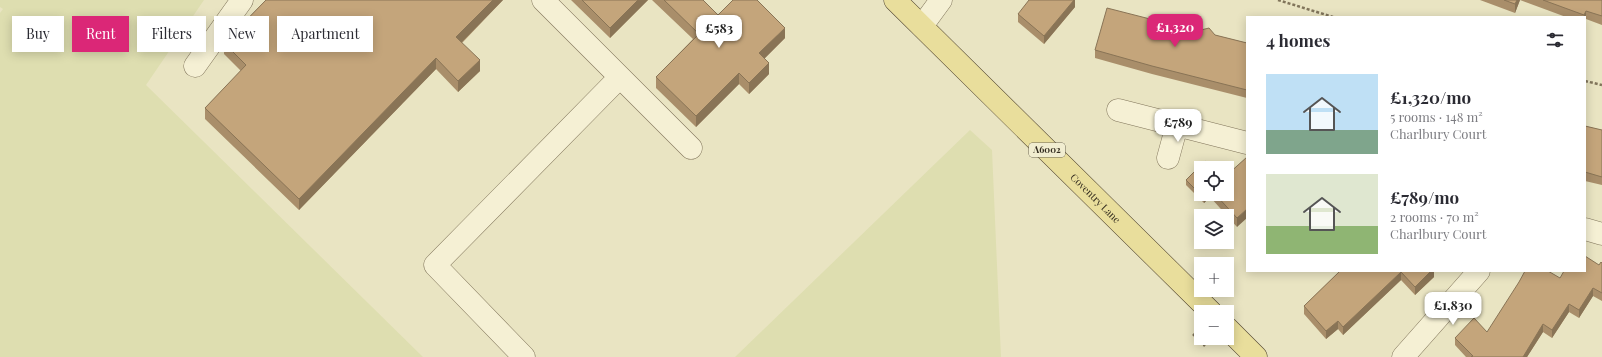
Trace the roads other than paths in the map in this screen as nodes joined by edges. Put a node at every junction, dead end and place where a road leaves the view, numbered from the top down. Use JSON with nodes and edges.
{"nodes":[{"id":1,"x":242,"y":0,"type":"edge"},
{"id":2,"x":543,"y":0,"type":"edge"},
{"id":3,"x":895,"y":0,"type":"edge"},
{"id":4,"x":941,"y":0,"type":"edge"},
{"id":5,"x":922,"y":26,"type":"junction"},
{"id":6,"x":195,"y":66,"type":"dead end"},
{"id":7,"x":620,"y":77,"type":"junction"},
{"id":8,"x":1118,"y":110,"type":"dead end"},
{"id":9,"x":1177,"y":125,"type":"junction"},
{"id":10,"x":1246,"y":143,"type":"edge"},
{"id":11,"x":691,"y":148,"type":"dead end"},
{"id":12,"x":1168,"y":158,"type":"dead end"},
{"id":13,"x":1586,"y":229,"type":"edge"},
{"id":14,"x":1602,"y":234,"type":"edge"},
{"id":15,"x":1478,"y":272,"type":"edge"},
{"id":16,"x":1205,"y":305,"type":"edge"},
{"id":17,"x":1234,"y":335,"type":"edge"},
{"id":18,"x":524,"y":357,"type":"edge"},
{"id":19,"x":1256,"y":357,"type":"edge"},
{"id":20,"x":1402,"y":357,"type":"edge"}],
"edges":[{"from":1,"to":6,"type":"street"},
{"from":2,"to":7,"type":"street"},
{"from":3,"to":5,"type":"main road","name":"Coventry Lane","number":"A6002"},
{"from":4,"to":5,"type":"street"},
{"from":5,"to":16,"type":"main road","name":"Coventry Lane","number":"A6002"},
{"from":7,"to":11,"type":"street"},
{"from":7,"to":18,"type":"street"},
{"from":8,"to":9,"type":"street"},
{"from":9,"to":10,"type":"street"},
{"from":9,"to":12,"type":"street"},
{"from":13,"to":14,"type":"street"},
{"from":15,"to":20,"type":"street"},
{"from":17,"to":19,"type":"main road"}]}
